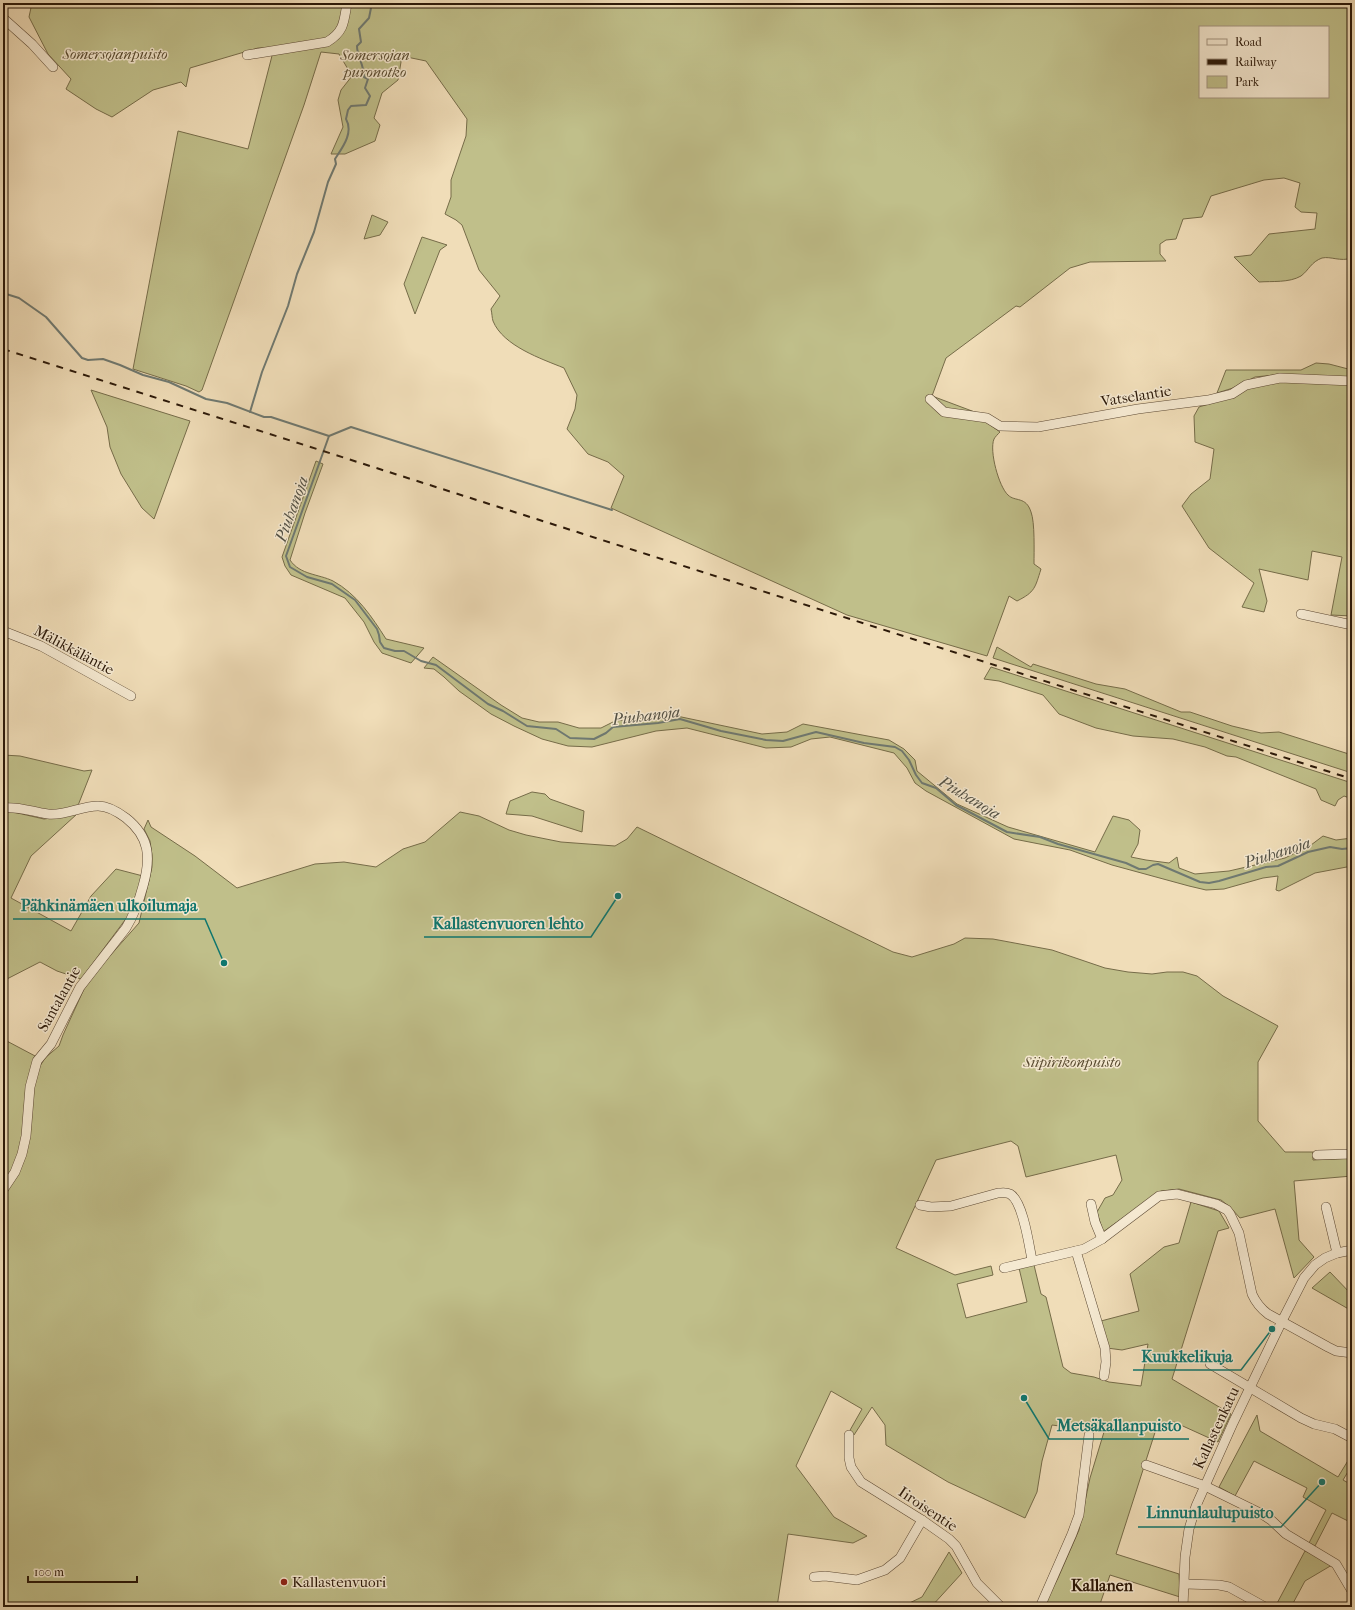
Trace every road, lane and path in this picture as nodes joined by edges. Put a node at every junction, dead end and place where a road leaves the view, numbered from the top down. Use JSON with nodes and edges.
{"nodes":[{"id":1,"x":347,"y":3,"type":"edge"},
{"id":2,"x":3,"y":18,"type":"edge"},
{"id":3,"x":247,"y":55,"type":"dead end"},
{"id":4,"x":53,"y":67,"type":"dead end"},
{"id":5,"x":1352,"y":382,"type":"edge"},
{"id":6,"x":930,"y":399,"type":"dead end"},
{"id":7,"x":1301,"y":614,"type":"dead end"},
{"id":8,"x":1352,"y":624,"type":"edge"},
{"id":9,"x":3,"y":631,"type":"edge"},
{"id":10,"x":131,"y":696,"type":"dead end"},
{"id":11,"x":3,"y":808,"type":"edge"},
{"id":12,"x":1352,"y":1154,"type":"edge"},
{"id":13,"x":1317,"y":1155,"type":"dead end"},
{"id":14,"x":3,"y":1190,"type":"edge"},
{"id":15,"x":1091,"y":1204,"type":"dead end"},
{"id":16,"x":920,"y":1205,"type":"dead end"},
{"id":17,"x":1326,"y":1207,"type":"dead end"},
{"id":18,"x":1102,"y":1239,"type":"junction"},
{"id":19,"x":1352,"y":1250,"type":"edge"},
{"id":20,"x":1076,"y":1251,"type":"junction"},
{"id":21,"x":1337,"y":1253,"type":"junction"},
{"id":22,"x":1032,"y":1260,"type":"junction"},
{"id":23,"x":1004,"y":1268,"type":"dead end"},
{"id":24,"x":1282,"y":1322,"type":"junction"},
{"id":25,"x":1352,"y":1353,"type":"edge"},
{"id":26,"x":1210,"y":1364,"type":"dead end"},
{"id":27,"x":1104,"y":1376,"type":"dead end"},
{"id":28,"x":1250,"y":1388,"type":"junction"},
{"id":29,"x":1089,"y":1434,"type":"dead end"},
{"id":30,"x":849,"y":1435,"type":"dead end"},
{"id":31,"x":1352,"y":1438,"type":"edge"},
{"id":32,"x":1146,"y":1464,"type":"dead end"},
{"id":33,"x":1205,"y":1486,"type":"junction"},
{"id":34,"x":922,"y":1520,"type":"junction"},
{"id":35,"x":814,"y":1577,"type":"dead end"},
{"id":36,"x":1185,"y":1584,"type":"junction"},
{"id":37,"x":1352,"y":1591,"type":"edge"},
{"id":38,"x":1001,"y":1607,"type":"edge"},
{"id":39,"x":1040,"y":1607,"type":"edge"},
{"id":40,"x":1184,"y":1607,"type":"edge"},
{"id":41,"x":1265,"y":1607,"type":"edge"}],
"edges":[{"from":1,"to":3,"type":"street"},
{"from":2,"to":4,"type":"street"},
{"from":5,"to":6,"type":"street","name":"Vatselantie"},
{"from":7,"to":8,"type":"street"},
{"from":9,"to":10,"type":"street","name":"Mälikkäläntie"},
{"from":11,"to":14,"type":"street","name":"Santalantie"},
{"from":12,"to":13,"type":"street"},
{"from":15,"to":18,"type":"street"},
{"from":16,"to":22,"type":"street"},
{"from":17,"to":21,"type":"street"},
{"from":18,"to":20,"type":"street"},
{"from":18,"to":24,"type":"street"},
{"from":19,"to":21,"type":"street","name":"Kallastenkatu"},
{"from":20,"to":22,"type":"street"},
{"from":20,"to":27,"type":"street"},
{"from":21,"to":24,"type":"street","name":"Kallastenkatu"},
{"from":22,"to":23,"type":"street"},
{"from":24,"to":25,"type":"street"},
{"from":24,"to":28,"type":"street","name":"Kallastenkatu"},
{"from":26,"to":28,"type":"street"},
{"from":28,"to":31,"type":"street"},
{"from":28,"to":33,"type":"street","name":"Kallastenkatu"},
{"from":29,"to":39,"type":"street"},
{"from":30,"to":34,"type":"street","name":"Iiroisentie"},
{"from":32,"to":33,"type":"street"},
{"from":33,"to":36,"type":"street","name":"Kallastenkatu"},
{"from":33,"to":37,"type":"street"},
{"from":34,"to":35,"type":"street"},
{"from":34,"to":38,"type":"street","name":"Iiroisentie"},
{"from":36,"to":40,"type":"street","name":"Kallastenkatu"},
{"from":36,"to":41,"type":"street"}]}
